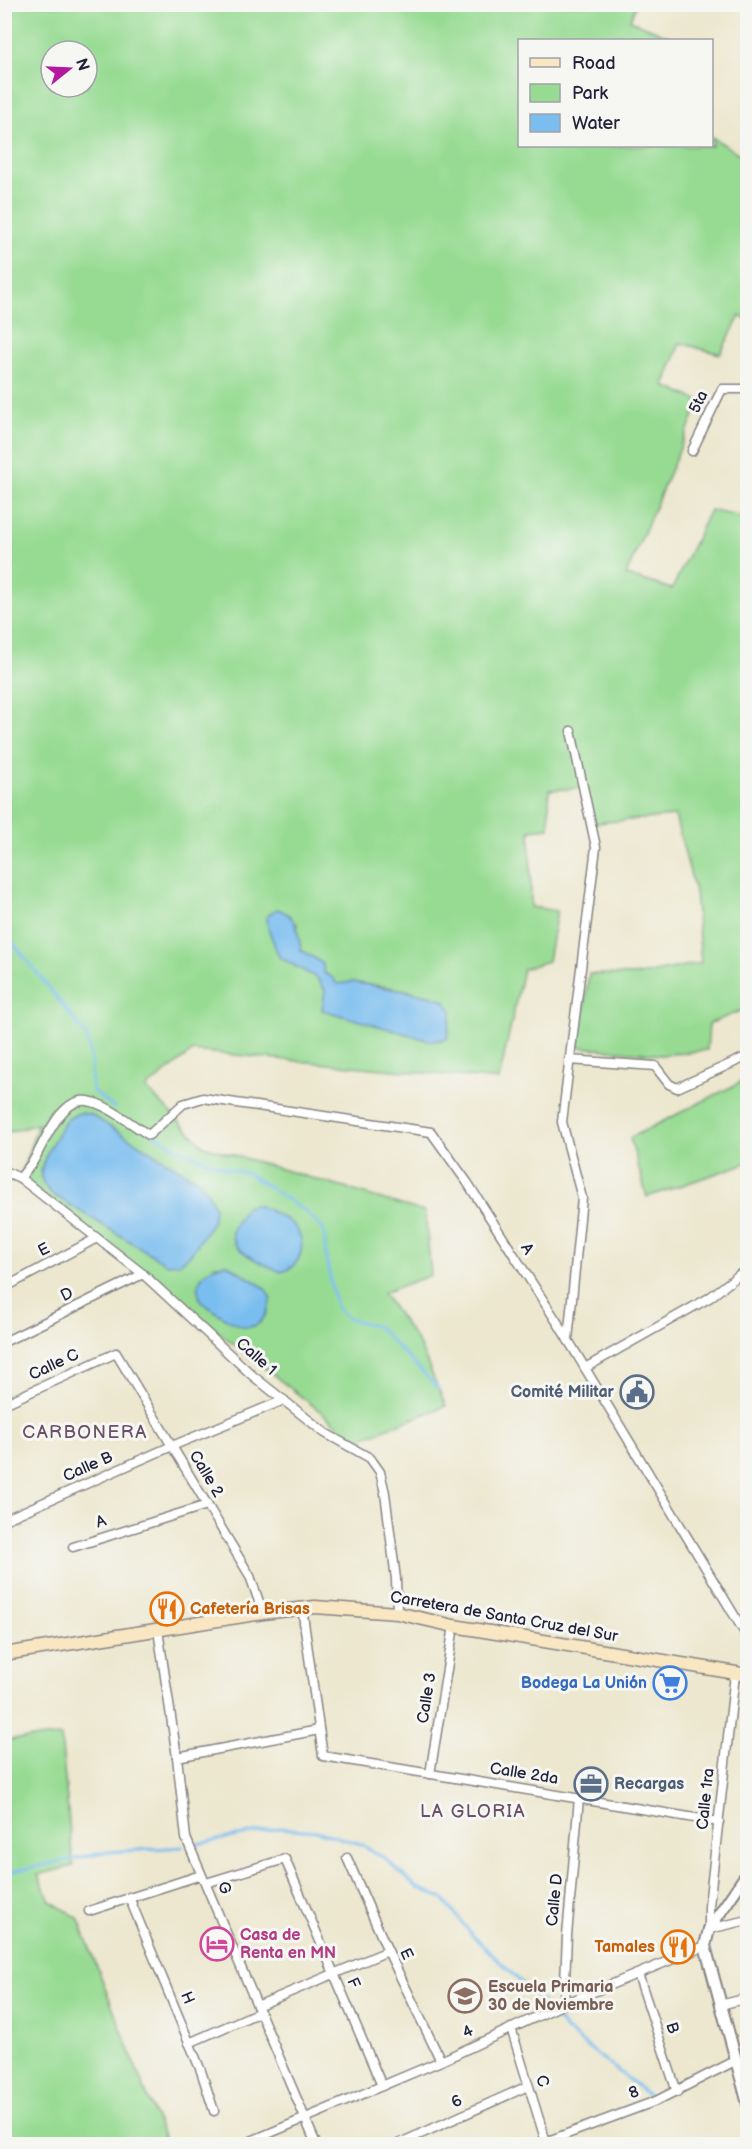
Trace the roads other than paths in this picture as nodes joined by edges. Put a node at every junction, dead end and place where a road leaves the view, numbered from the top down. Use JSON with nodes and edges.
{"nodes":[{"id":1,"x":747,"y":389,"type":"edge"},
{"id":2,"x":692,"y":451,"type":"dead end"},
{"id":3,"x":571,"y":731,"type":"dead end"},
{"id":4,"x":747,"y":1056,"type":"edge"},
{"id":5,"x":569,"y":1060,"type":"junction"},
{"id":6,"x":4,"y":1171,"type":"edge"},
{"id":7,"x":20,"y":1178,"type":"junction"},
{"id":8,"x":97,"y":1238,"type":"junction"},
{"id":9,"x":747,"y":1268,"type":"edge"},
{"id":10,"x":143,"y":1274,"type":"junction"},
{"id":11,"x":4,"y":1288,"type":"edge"},
{"id":12,"x":568,"y":1340,"type":"junction"},
{"id":13,"x":4,"y":1342,"type":"edge"},
{"id":14,"x":116,"y":1353,"type":"joint"},
{"id":15,"x":585,"y":1368,"type":"junction"},
{"id":16,"x":285,"y":1400,"type":"junction"},
{"id":17,"x":4,"y":1404,"type":"edge"},
{"id":18,"x":172,"y":1446,"type":"junction"},
{"id":19,"x":207,"y":1505,"type":"junction"},
{"id":20,"x":4,"y":1520,"type":"edge"},
{"id":21,"x":73,"y":1546,"type":"dead end"},
{"id":22,"x":302,"y":1608,"type":"junction"},
{"id":23,"x":263,"y":1613,"type":"junction"},
{"id":24,"x":398,"y":1613,"type":"junction"},
{"id":25,"x":454,"y":1626,"type":"junction"},
{"id":26,"x":158,"y":1630,"type":"junction"},
{"id":27,"x":747,"y":1638,"type":"edge"},
{"id":28,"x":4,"y":1654,"type":"edge"},
{"id":29,"x":741,"y":1674,"type":"edge"},
{"id":30,"x":319,"y":1730,"type":"junction"},
{"id":31,"x":177,"y":1757,"type":"junction"},
{"id":32,"x":430,"y":1774,"type":"junction"},
{"id":33,"x":579,"y":1798,"type":"junction"},
{"id":34,"x":718,"y":1822,"type":"junction"},
{"id":35,"x":347,"y":1858,"type":"dead end"},
{"id":36,"x":747,"y":1872,"type":"edge"},
{"id":37,"x":204,"y":1879,"type":"junction"},
{"id":38,"x":129,"y":1897,"type":"junction"},
{"id":39,"x":89,"y":1911,"type":"dead end"},
{"id":40,"x":747,"y":1920,"type":"edge"},
{"id":41,"x":709,"y":1929,"type":"junction"},
{"id":42,"x":705,"y":1946,"type":"junction"},
{"id":43,"x":388,"y":1951,"type":"junction"},
{"id":44,"x":333,"y":1974,"type":"junction"},
{"id":45,"x":638,"y":1974,"type":"junction"},
{"id":46,"x":747,"y":1998,"type":"edge"},
{"id":47,"x":564,"y":2004,"type":"junction"},
{"id":48,"x":720,"y":2005,"type":"junction"},
{"id":49,"x":259,"y":2009,"type":"junction"},
{"id":50,"x":511,"y":2028,"type":"junction"},
{"id":51,"x":189,"y":2043,"type":"junction"},
{"id":52,"x":441,"y":2061,"type":"junction"},
{"id":53,"x":735,"y":2061,"type":"junction"},
{"id":54,"x":382,"y":2086,"type":"junction"},
{"id":55,"x":528,"y":2086,"type":"junction"},
{"id":56,"x":677,"y":2092,"type":"junction"},
{"id":57,"x":747,"y":2104,"type":"edge"},
{"id":58,"x":214,"y":2111,"type":"dead end"},
{"id":59,"x":305,"y":2119,"type":"junction"},
{"id":60,"x":543,"y":2143,"type":"edge"},
{"id":61,"x":244,"y":2145,"type":"edge"},
{"id":62,"x":316,"y":2145,"type":"edge"},
{"id":63,"x":398,"y":2145,"type":"edge"}],
"edges":[{"from":1,"to":2,"type":"street","name":"5ta"},
{"from":3,"to":5,"type":"street"},
{"from":4,"to":5,"type":"street"},
{"from":5,"to":12,"type":"street"},
{"from":6,"to":7,"type":"street","name":"Calle 1"},
{"from":7,"to":8,"type":"street","name":"Calle 1"},
{"from":7,"to":12,"type":"street","name":"A"},
{"from":8,"to":10,"type":"street","name":"Calle 1"},
{"from":8,"to":11,"type":"street","name":"E"},
{"from":9,"to":15,"type":"street"},
{"from":10,"to":13,"type":"street","name":"D"},
{"from":10,"to":16,"type":"street","name":"Calle 1"},
{"from":12,"to":15,"type":"street","name":"A"},
{"from":14,"to":17,"type":"street","name":"Calle C"},
{"from":14,"to":18,"type":"street","name":"Calle 2"},
{"from":15,"to":27,"type":"street","name":"A"},
{"from":16,"to":18,"type":"street","name":"Calle B"},
{"from":16,"to":24,"type":"street","name":"Calle 1"},
{"from":18,"to":19,"type":"street","name":"Calle 2"},
{"from":18,"to":20,"type":"street","name":"Calle B"},
{"from":19,"to":21,"type":"street","name":"A"},
{"from":19,"to":23,"type":"street","name":"Calle 2"},
{"from":22,"to":23,"type":"main road","name":"Carretera de Santa Cruz del Sur"},
{"from":22,"to":24,"type":"main road","name":"Carretera de Santa Cruz del Sur"},
{"from":22,"to":30,"type":"street"},
{"from":23,"to":26,"type":"main road","name":"Carretera de Santa Cruz del Sur"},
{"from":24,"to":25,"type":"main road","name":"Carretera de Santa Cruz del Sur"},
{"from":25,"to":29,"type":"main road","name":"Carretera de Santa Cruz del Sur"},
{"from":25,"to":32,"type":"street","name":"Calle 3"},
{"from":26,"to":28,"type":"main road","name":"Carretera de Santa Cruz del Sur"},
{"from":26,"to":31,"type":"street","name":"G"},
{"from":29,"to":34,"type":"street","name":"Calle 1ra"},
{"from":30,"to":31,"type":"street"},
{"from":30,"to":32,"type":"street","name":"Calle 2da"},
{"from":31,"to":37,"type":"street","name":"G"},
{"from":32,"to":33,"type":"street","name":"Calle 2da"},
{"from":33,"to":34,"type":"street","name":"Calle 2da"},
{"from":33,"to":47,"type":"street","name":"Calle D"},
{"from":34,"to":41,"type":"street","name":"Calle 1ra"},
{"from":35,"to":43,"type":"street","name":"E"},
{"from":36,"to":41,"type":"street"},
{"from":37,"to":38,"type":"street"},
{"from":37,"to":44,"type":"street","name":"F"},
{"from":37,"to":49,"type":"street","name":"G"},
{"from":38,"to":39,"type":"street"},
{"from":38,"to":51,"type":"street","name":"H"},
{"from":40,"to":41,"type":"street"},
{"from":41,"to":42,"type":"street"},
{"from":42,"to":45,"type":"street","name":"4"},
{"from":42,"to":48,"type":"street"},
{"from":43,"to":44,"type":"street"},
{"from":43,"to":52,"type":"street","name":"E"},
{"from":44,"to":49,"type":"street"},
{"from":44,"to":54,"type":"street","name":"F"},
{"from":45,"to":47,"type":"street","name":"4"},
{"from":45,"to":56,"type":"street","name":"B"},
{"from":46,"to":48,"type":"street"},
{"from":47,"to":50,"type":"street","name":"4"},
{"from":48,"to":53,"type":"street"},
{"from":49,"to":51,"type":"street"},
{"from":49,"to":59,"type":"street","name":"G"},
{"from":50,"to":52,"type":"street","name":"4"},
{"from":50,"to":55,"type":"street","name":"C"},
{"from":51,"to":58,"type":"street","name":"H"},
{"from":52,"to":54,"type":"street","name":"4"},
{"from":53,"to":56,"type":"street","name":"8"},
{"from":53,"to":57,"type":"street"},
{"from":54,"to":59,"type":"street","name":"4"},
{"from":55,"to":60,"type":"street","name":"C"},
{"from":55,"to":63,"type":"street","name":"6"},
{"from":56,"to":60,"type":"street","name":"8"},
{"from":59,"to":61,"type":"street","name":"4"},
{"from":59,"to":62,"type":"street","name":"G"}]}
